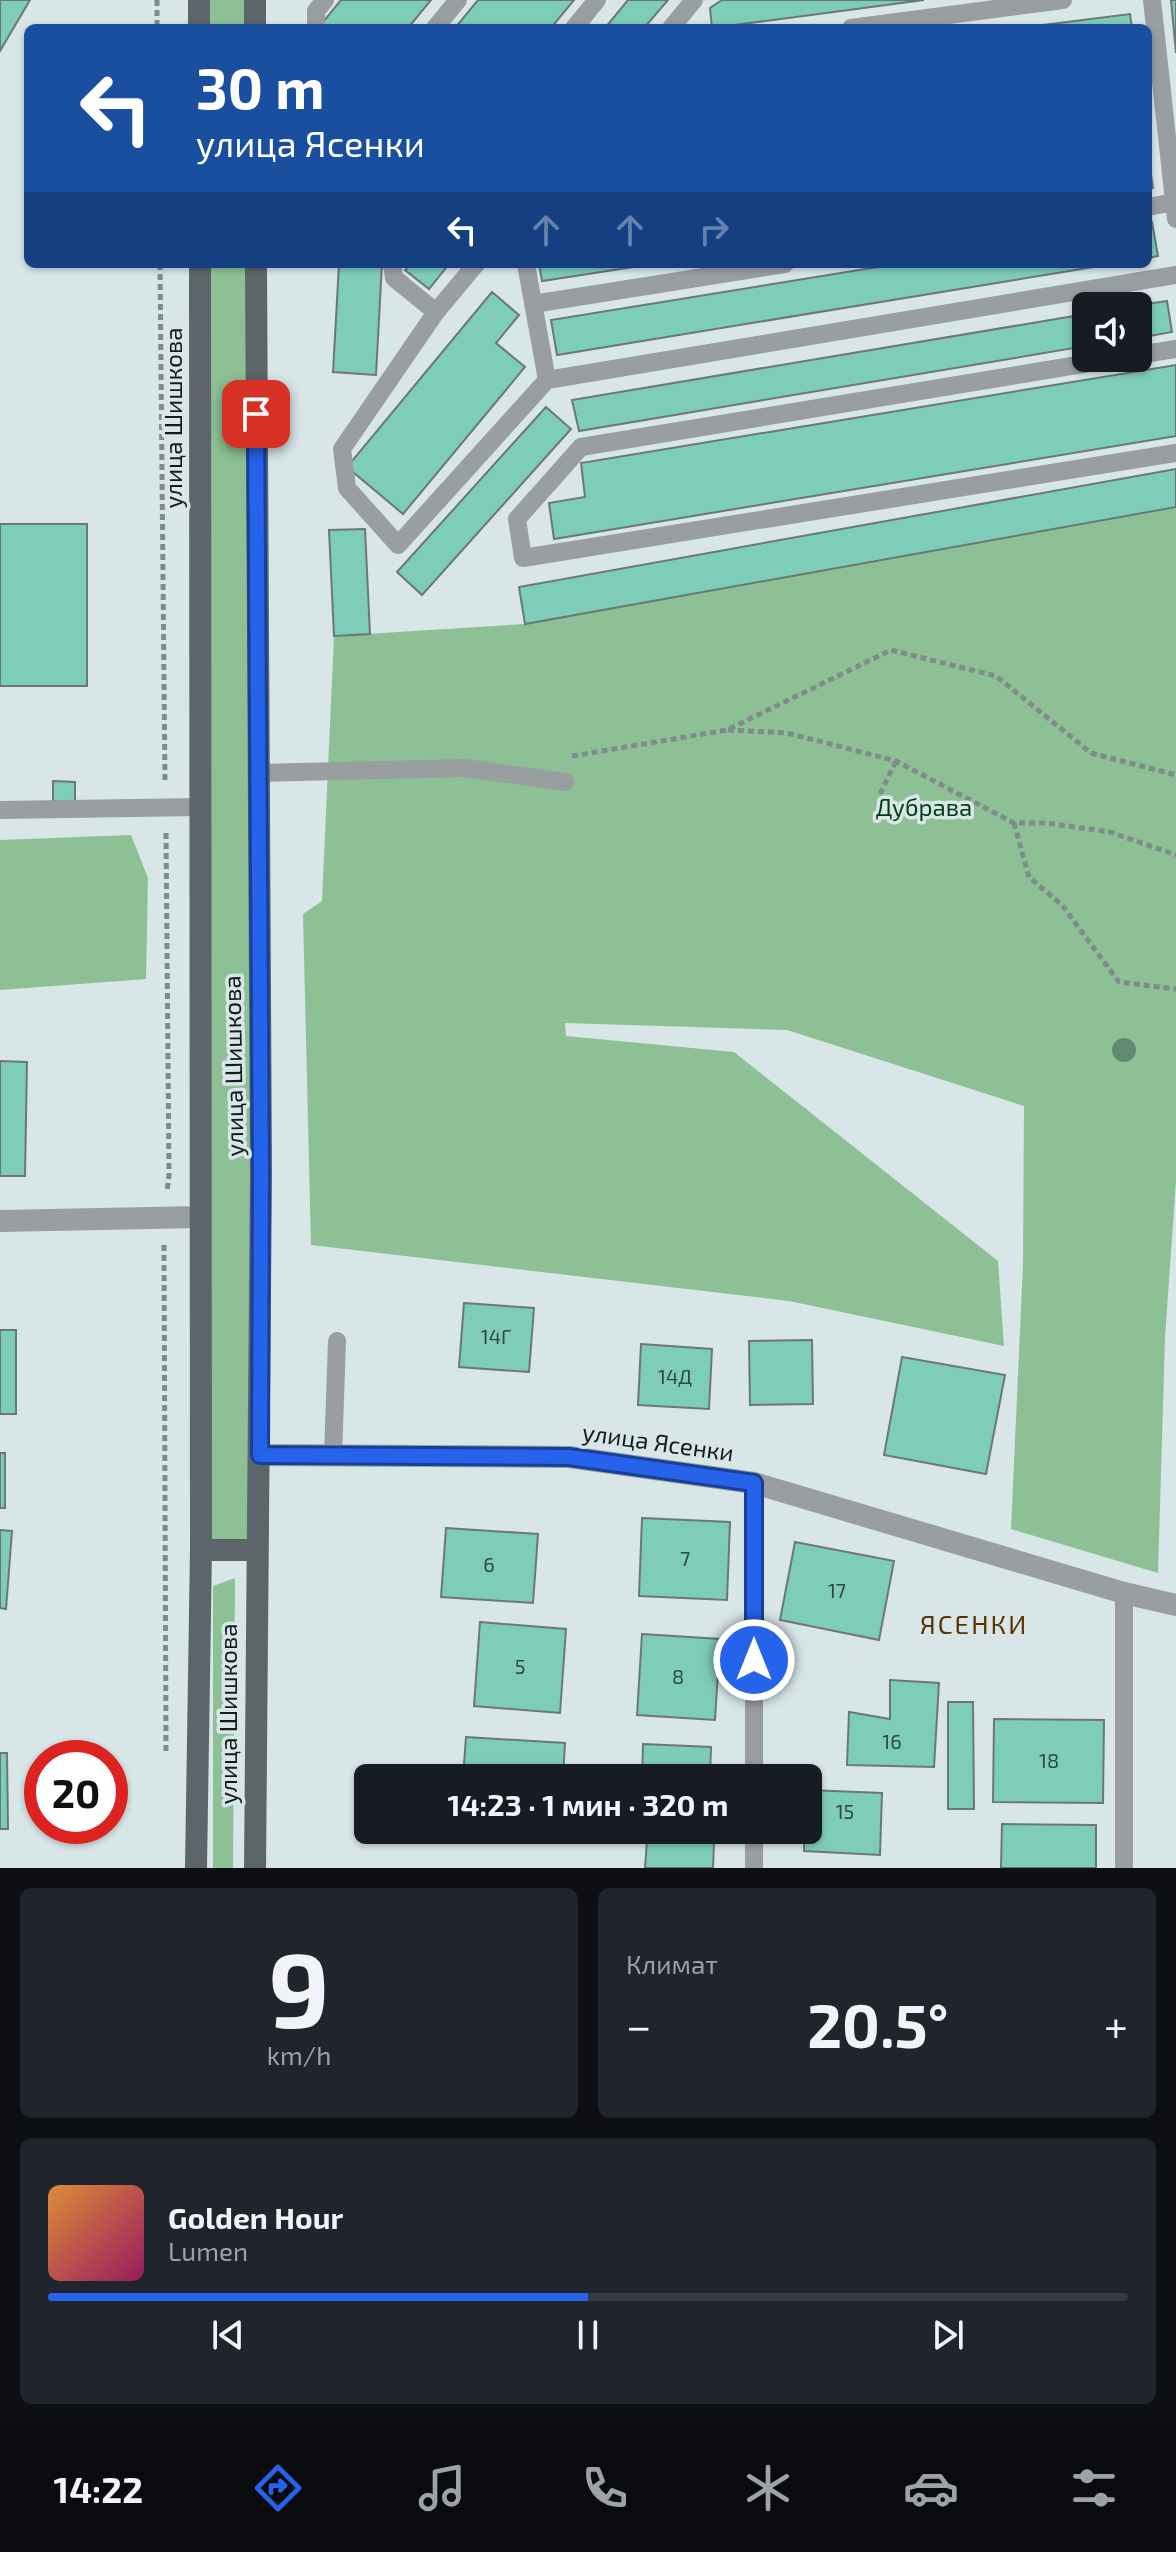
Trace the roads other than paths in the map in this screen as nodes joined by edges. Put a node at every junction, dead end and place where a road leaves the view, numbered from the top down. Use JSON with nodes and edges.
{"nodes":[{"id":1,"x":199,"y":0,"type":"edge"},
{"id":2,"x":255,"y":0,"type":"edge"},
{"id":3,"x":325,"y":0,"type":"edge"},
{"id":4,"x":458,"y":0,"type":"edge"},
{"id":5,"x":597,"y":0,"type":"edge"},
{"id":6,"x":694,"y":0,"type":"edge"},
{"id":7,"x":1063,"y":0,"type":"edge"},
{"id":8,"x":1152,"y":0,"type":"edge"},
{"id":9,"x":199,"y":24,"type":"edge"},
{"id":10,"x":255,"y":24,"type":"edge"},
{"id":11,"x":316,"y":24,"type":"edge"},
{"id":12,"x":438,"y":24,"type":"edge"},
{"id":13,"x":577,"y":24,"type":"edge"},
{"id":14,"x":674,"y":24,"type":"edge"},
{"id":15,"x":881,"y":24,"type":"edge"},
{"id":16,"x":1155,"y":100,"type":"edge"},
{"id":17,"x":1170,"y":118,"type":"edge"},
{"id":18,"x":1152,"y":208,"type":"edge"},
{"id":19,"x":1175,"y":211,"type":"edge"},
{"id":20,"x":200,"y":268,"type":"edge"},
{"id":21,"x":256,"y":268,"type":"edge"},
{"id":22,"x":393,"y":268,"type":"edge"},
{"id":23,"x":473,"y":268,"type":"edge"},
{"id":24,"x":527,"y":268,"type":"edge"},
{"id":25,"x":760,"y":268,"type":"edge"},
{"id":26,"x":1176,"y":275,"type":"edge"},
{"id":27,"x":533,"y":304,"type":"junction"},
{"id":28,"x":436,"y":312,"type":"junction"},
{"id":29,"x":1176,"y":349,"type":"edge"},
{"id":30,"x":1152,"y":353,"type":"edge"},
{"id":31,"x":1072,"y":366,"type":"edge"},
{"id":32,"x":547,"y":380,"type":"junction"},
{"id":33,"x":1176,"y":453,"type":"edge"},
{"id":34,"x":257,"y":773,"type":"junction"},
{"id":35,"x":565,"y":782,"type":"dead end"},
{"id":36,"x":200,"y":807,"type":"junction"},
{"id":37,"x":0,"y":810,"type":"edge"},
{"id":38,"x":200,"y":1217,"type":"junction"},
{"id":39,"x":0,"y":1221,"type":"edge"},
{"id":40,"x":337,"y":1341,"type":"dead end"},
{"id":41,"x":260,"y":1455,"type":"junction"},
{"id":42,"x":333,"y":1456,"type":"junction"},
{"id":43,"x":754,"y":1483,"type":"junction"},
{"id":44,"x":201,"y":1550,"type":"junction"},
{"id":45,"x":256,"y":1550,"type":"junction"},
{"id":46,"x":1124,"y":1593,"type":"junction"},
{"id":47,"x":1176,"y":1605,"type":"edge"},
{"id":48,"x":754,"y":1764,"type":"edge"},
{"id":49,"x":754,"y":1844,"type":"edge"},
{"id":50,"x":196,"y":1868,"type":"edge"},
{"id":51,"x":255,"y":1868,"type":"edge"},
{"id":52,"x":754,"y":1868,"type":"edge"},
{"id":53,"x":1124,"y":1868,"type":"edge"}],
"edges":[{"from":1,"to":9,"type":"main road"},
{"from":2,"to":10,"type":"main road"},
{"from":3,"to":11,"type":"lane"},
{"from":4,"to":12,"type":"lane"},
{"from":5,"to":13,"type":"lane"},
{"from":6,"to":14,"type":"lane"},
{"from":7,"to":15,"type":"lane"},
{"from":8,"to":16,"type":"lane"},
{"from":16,"to":17,"type":"lane"},
{"from":17,"to":19,"type":"lane"},
{"from":18,"to":19,"type":"lane"},
{"from":20,"to":36,"type":"main road","name":"улица Шишкова"},
{"from":21,"to":34,"type":"main road","name":"улица Шишкова"},
{"from":22,"to":28,"type":"lane"},
{"from":23,"to":28,"type":"lane"},
{"from":24,"to":27,"type":"lane"},
{"from":25,"to":27,"type":"lane"},
{"from":26,"to":32,"type":"lane"},
{"from":27,"to":32,"type":"lane"},
{"from":28,"to":32,"type":"lane"},
{"from":29,"to":30,"type":"lane"},
{"from":31,"to":33,"type":"lane"},
{"from":34,"to":35,"type":"lane"},
{"from":34,"to":41,"type":"main road","name":"улица Шишкова"},
{"from":36,"to":37,"type":"lane"},
{"from":36,"to":38,"type":"main road","name":"улица Шишкова"},
{"from":38,"to":39,"type":"street"},
{"from":38,"to":44,"type":"main road","name":"улица Шишкова"},
{"from":40,"to":42,"type":"lane"},
{"from":41,"to":42,"type":"street","name":"улица Ясенки"},
{"from":41,"to":45,"type":"main road","name":"улица Шишкова"},
{"from":42,"to":43,"type":"street","name":"улица Ясенки"},
{"from":43,"to":46,"type":"street","name":"улица Ясенки"},
{"from":43,"to":48,"type":"lane"},
{"from":44,"to":45,"type":"main road"},
{"from":44,"to":50,"type":"main road","name":"улица Шишкова"},
{"from":45,"to":51,"type":"main road","name":"улица Шишкова"},
{"from":46,"to":47,"type":"street","name":"улица Ясенки"},
{"from":46,"to":53,"type":"lane"},
{"from":49,"to":52,"type":"lane"}]}
